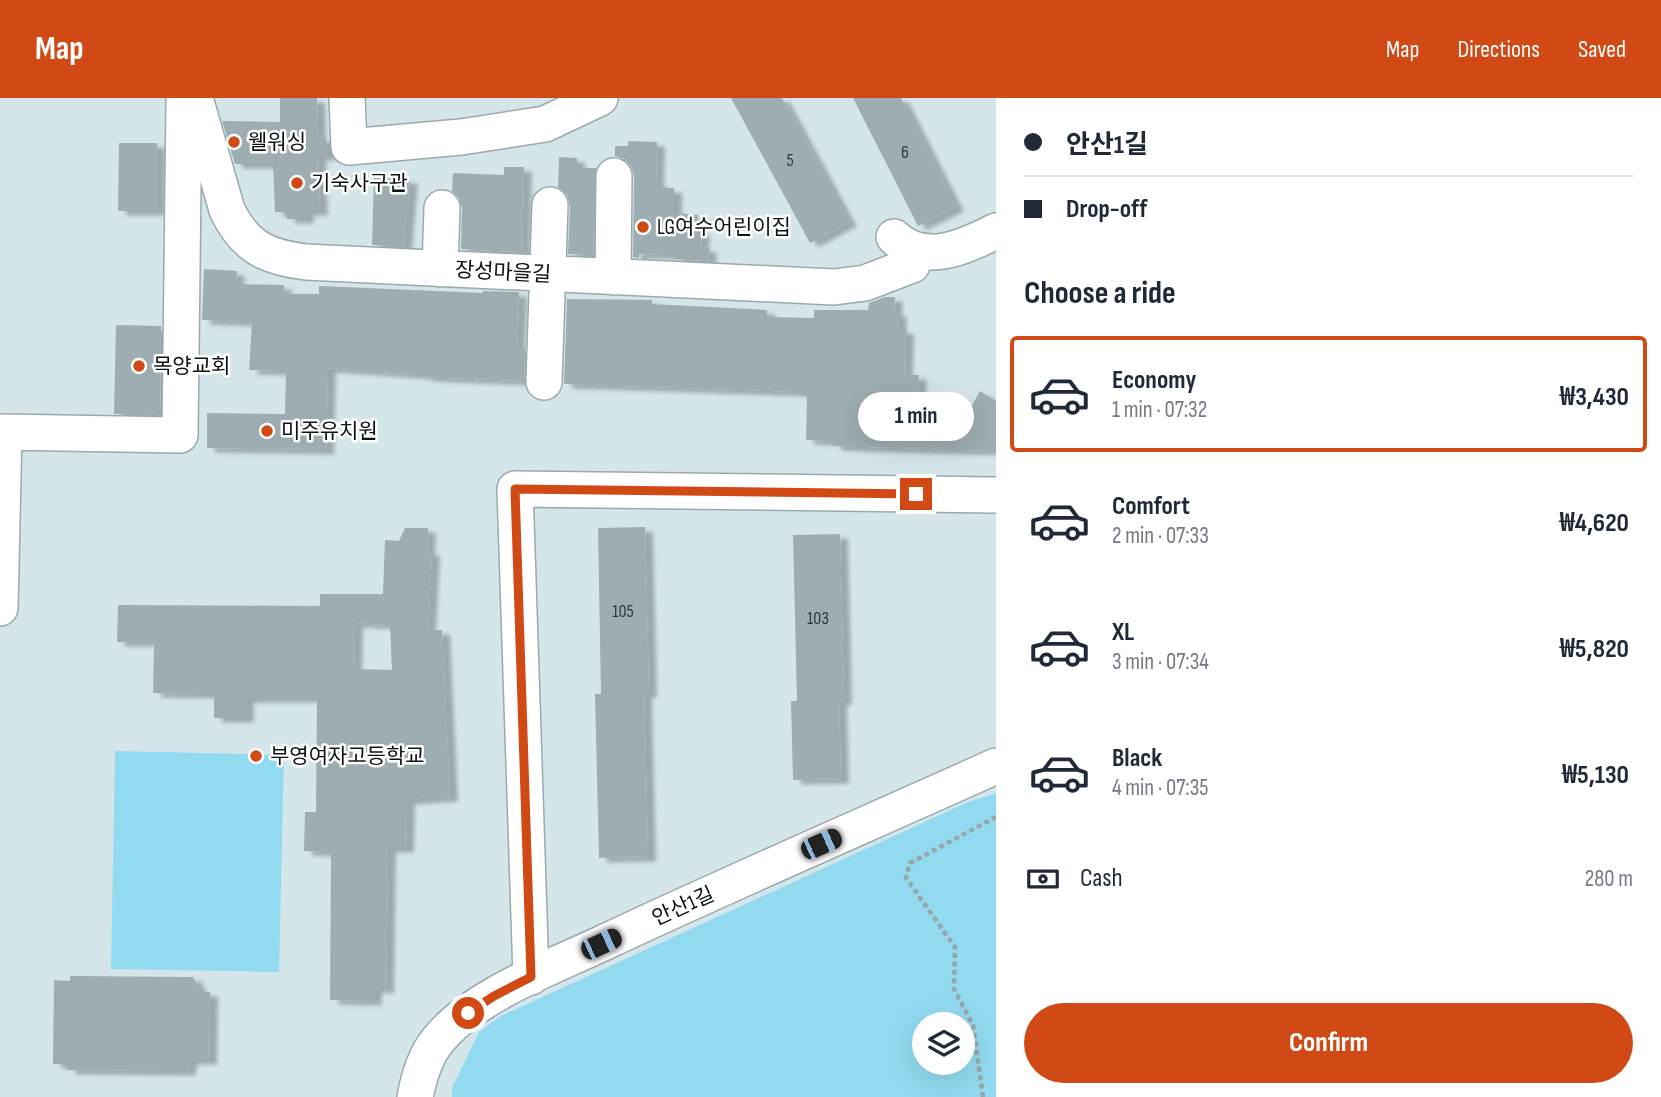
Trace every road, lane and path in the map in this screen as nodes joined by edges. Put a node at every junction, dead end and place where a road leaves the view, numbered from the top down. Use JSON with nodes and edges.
{"nodes":[{"id":1,"x":184,"y":98,"type":"edge"},
{"id":2,"x":195,"y":98,"type":"edge"},
{"id":3,"x":347,"y":98,"type":"edge"},
{"id":4,"x":600,"y":98,"type":"edge"},
{"id":5,"x":614,"y":176,"type":"dead end"},
{"id":6,"x":550,"y":205,"type":"dead end"},
{"id":7,"x":442,"y":208,"type":"dead end"},
{"id":8,"x":996,"y":231,"type":"edge"},
{"id":9,"x":440,"y":269,"type":"junction"},
{"id":10,"x":547,"y":274,"type":"junction"},
{"id":11,"x":613,"y":277,"type":"junction"},
{"id":12,"x":544,"y":382,"type":"dead end"},
{"id":13,"x":2,"y":432,"type":"edge"},
{"id":14,"x":996,"y":495,"type":"edge"},
{"id":15,"x":0,"y":608,"type":"edge"},
{"id":16,"x":996,"y":766,"type":"edge"},
{"id":17,"x":996,"y":817,"type":"edge"},
{"id":18,"x":531,"y":977,"type":"junction"},
{"id":19,"x":415,"y":1097,"type":"edge"},
{"id":20,"x":982,"y":1097,"type":"edge"}],
"edges":[{"from":1,"to":13,"type":"street"},
{"from":2,"to":9,"type":"street","name":"장성마을길"},
{"from":3,"to":4,"type":"street"},
{"from":5,"to":11,"type":"street"},
{"from":6,"to":10,"type":"street"},
{"from":7,"to":9,"type":"street"},
{"from":8,"to":11,"type":"street","name":"장성마을길"},
{"from":9,"to":10,"type":"street","name":"장성마을길"},
{"from":10,"to":11,"type":"street","name":"장성마을길"},
{"from":10,"to":12,"type":"street"},
{"from":13,"to":15,"type":"street"},
{"from":14,"to":18,"type":"street"},
{"from":16,"to":18,"type":"street","name":"안산1길"},
{"from":17,"to":20,"type":"path"},
{"from":18,"to":19,"type":"street","name":"안산1길"}]}
